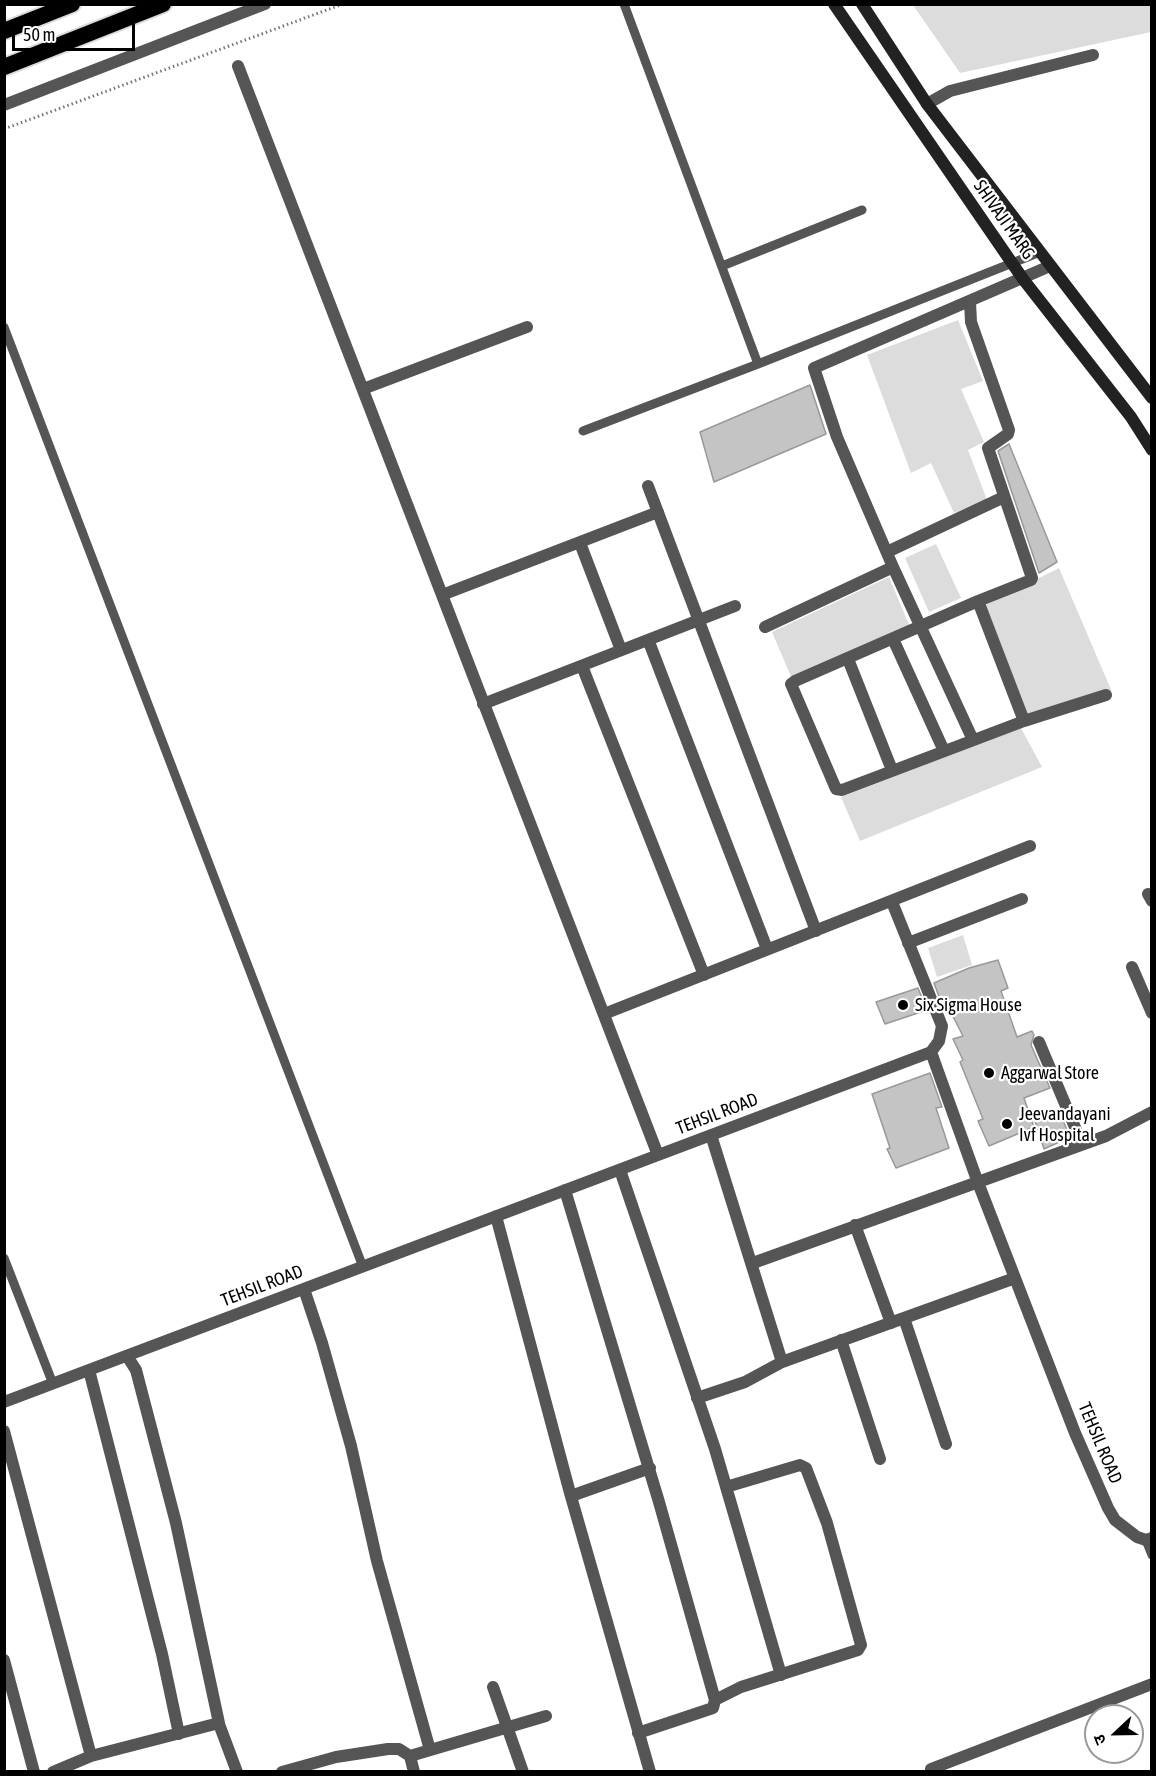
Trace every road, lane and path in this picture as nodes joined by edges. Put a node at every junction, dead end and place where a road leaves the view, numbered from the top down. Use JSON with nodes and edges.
{"nodes":[{"id":1,"x":72,"y":4,"type":"edge"},
{"id":2,"x":163,"y":4,"type":"edge"},
{"id":3,"x":265,"y":4,"type":"edge"},
{"id":4,"x":343,"y":4,"type":"edge"},
{"id":5,"x":624,"y":4,"type":"edge"},
{"id":6,"x":834,"y":4,"type":"edge"},
{"id":7,"x":862,"y":4,"type":"edge"},
{"id":8,"x":4,"y":31,"type":"edge"},
{"id":9,"x":1093,"y":55,"type":"dead end"},
{"id":10,"x":238,"y":66,"type":"dead end"},
{"id":11,"x":4,"y":67,"type":"edge"},
{"id":12,"x":927,"y":104,"type":"junction"},
{"id":13,"x":4,"y":105,"type":"edge"},
{"id":14,"x":4,"y":129,"type":"edge"},
{"id":15,"x":862,"y":210,"type":"dead end"},
{"id":16,"x":1040,"y":252,"type":"junction"},
{"id":17,"x":1012,"y":264,"type":"junction"},
{"id":18,"x":722,"y":266,"type":"junction"},
{"id":19,"x":1050,"y":266,"type":"junction"},
{"id":20,"x":1023,"y":279,"type":"junction"},
{"id":21,"x":970,"y":302,"type":"junction"},
{"id":22,"x":4,"y":327,"type":"edge"},
{"id":23,"x":527,"y":327,"type":"dead end"},
{"id":24,"x":758,"y":364,"type":"junction"},
{"id":25,"x":363,"y":389,"type":"junction"},
{"id":26,"x":1152,"y":398,"type":"edge"},
{"id":27,"x":582,"y":432,"type":"dead end"},
{"id":28,"x":1152,"y":450,"type":"edge"},
{"id":29,"x":648,"y":486,"type":"dead end"},
{"id":30,"x":1004,"y":497,"type":"junction"},
{"id":31,"x":658,"y":512,"type":"junction"},
{"id":32,"x":579,"y":543,"type":"junction"},
{"id":33,"x":887,"y":552,"type":"junction"},
{"id":34,"x":893,"y":567,"type":"junction"},
{"id":35,"x":442,"y":595,"type":"junction"},
{"id":36,"x":978,"y":601,"type":"junction"},
{"id":37,"x":735,"y":606,"type":"dead end"},
{"id":38,"x":699,"y":620,"type":"junction"},
{"id":39,"x":765,"y":627,"type":"dead end"},
{"id":40,"x":920,"y":627,"type":"junction"},
{"id":41,"x":893,"y":639,"type":"junction"},
{"id":42,"x":649,"y":642,"type":"junction"},
{"id":43,"x":621,"y":650,"type":"junction"},
{"id":44,"x":848,"y":658,"type":"junction"},
{"id":45,"x":582,"y":666,"type":"junction"},
{"id":46,"x":1106,"y":695,"type":"dead end"},
{"id":47,"x":483,"y":704,"type":"junction"},
{"id":48,"x":1024,"y":721,"type":"junction"},
{"id":49,"x":973,"y":740,"type":"junction"},
{"id":50,"x":944,"y":751,"type":"junction"},
{"id":51,"x":892,"y":770,"type":"junction"},
{"id":52,"x":1030,"y":846,"type":"dead end"},
{"id":53,"x":1022,"y":899,"type":"dead end"},
{"id":54,"x":892,"y":902,"type":"junction"},
{"id":55,"x":816,"y":931,"type":"junction"},
{"id":56,"x":908,"y":943,"type":"junction"},
{"id":57,"x":767,"y":949,"type":"junction"},
{"id":58,"x":1132,"y":967,"type":"dead end"},
{"id":59,"x":704,"y":975,"type":"junction"},
{"id":60,"x":1152,"y":1013,"type":"edge"},
{"id":61,"x":604,"y":1014,"type":"junction"},
{"id":62,"x":1039,"y":1042,"type":"dead end"},
{"id":63,"x":931,"y":1052,"type":"junction"},
{"id":64,"x":1152,"y":1112,"type":"edge"},
{"id":65,"x":711,"y":1135,"type":"junction"},
{"id":66,"x":1082,"y":1144,"type":"junction"},
{"id":67,"x":658,"y":1155,"type":"junction"},
{"id":68,"x":620,"y":1170,"type":"junction"},
{"id":69,"x":977,"y":1180,"type":"junction"},
{"id":70,"x":565,"y":1190,"type":"junction"},
{"id":71,"x":496,"y":1216,"type":"junction"},
{"id":72,"x":855,"y":1226,"type":"junction"},
{"id":73,"x":4,"y":1258,"type":"edge"},
{"id":74,"x":753,"y":1263,"type":"junction"},
{"id":75,"x":363,"y":1267,"type":"junction"},
{"id":76,"x":1015,"y":1278,"type":"junction"},
{"id":77,"x":304,"y":1289,"type":"junction"},
{"id":78,"x":904,"y":1318,"type":"junction"},
{"id":79,"x":891,"y":1323,"type":"junction"},
{"id":80,"x":841,"y":1341,"type":"junction"},
{"id":81,"x":127,"y":1356,"type":"junction"},
{"id":82,"x":782,"y":1362,"type":"junction"},
{"id":83,"x":89,"y":1370,"type":"junction"},
{"id":84,"x":53,"y":1384,"type":"junction"},
{"id":85,"x":697,"y":1398,"type":"junction"},
{"id":86,"x":4,"y":1402,"type":"edge"},
{"id":87,"x":4,"y":1431,"type":"edge"},
{"id":88,"x":946,"y":1444,"type":"dead end"},
{"id":89,"x":880,"y":1459,"type":"dead end"},
{"id":90,"x":650,"y":1468,"type":"junction"},
{"id":91,"x":726,"y":1487,"type":"junction"},
{"id":92,"x":571,"y":1496,"type":"junction"},
{"id":93,"x":1149,"y":1538,"type":"edge"},
{"id":94,"x":1152,"y":1555,"type":"edge"},
{"id":95,"x":4,"y":1660,"type":"edge"},
{"id":96,"x":781,"y":1675,"type":"junction"},
{"id":97,"x":1152,"y":1684,"type":"edge"},
{"id":98,"x":493,"y":1687,"type":"dead end"},
{"id":99,"x":715,"y":1700,"type":"junction"},
{"id":100,"x":546,"y":1716,"type":"dead end"},
{"id":101,"x":219,"y":1724,"type":"junction"},
{"id":102,"x":507,"y":1726,"type":"junction"},
{"id":103,"x":638,"y":1733,"type":"junction"},
{"id":104,"x":180,"y":1734,"type":"junction"},
{"id":105,"x":430,"y":1750,"type":"junction"},
{"id":106,"x":91,"y":1756,"type":"junction"},
{"id":107,"x":410,"y":1756,"type":"junction"},
{"id":108,"x":931,"y":1769,"type":"dead end"},
{"id":109,"x":297,"y":1770,"type":"edge"},
{"id":110,"x":34,"y":1772,"type":"edge"},
{"id":111,"x":53,"y":1772,"type":"edge"},
{"id":112,"x":237,"y":1772,"type":"edge"},
{"id":113,"x":282,"y":1772,"type":"edge"},
{"id":114,"x":414,"y":1772,"type":"edge"},
{"id":115,"x":523,"y":1772,"type":"edge"},
{"id":116,"x":650,"y":1772,"type":"edge"}],
"edges":[{"from":1,"to":8,"type":"highway"},
{"from":2,"to":11,"type":"highway"},
{"from":3,"to":13,"type":"street"},
{"from":4,"to":14,"type":"path"},
{"from":5,"to":18,"type":"lane"},
{"from":6,"to":17,"type":"main road","name":"SHIVAJI MARG"},
{"from":7,"to":12,"type":"main road","name":"SHIVAJI MARG"},
{"from":9,"to":12,"type":"street"},
{"from":10,"to":25,"type":"street"},
{"from":12,"to":16,"type":"main road","name":"SHIVAJI MARG"},
{"from":15,"to":18,"type":"lane"},
{"from":16,"to":17,"type":"lane"},
{"from":16,"to":19,"type":"main road","name":"SHIVAJI MARG"},
{"from":17,"to":20,"type":"main road","name":"SHIVAJI MARG"},
{"from":17,"to":24,"type":"lane"},
{"from":18,"to":24,"type":"lane"},
{"from":19,"to":20,"type":"street"},
{"from":19,"to":26,"type":"main road","name":"SHIVAJI MARG"},
{"from":20,"to":21,"type":"street"},
{"from":20,"to":28,"type":"main road","name":"SHIVAJI MARG"},
{"from":21,"to":30,"type":"street"},
{"from":21,"to":33,"type":"street"},
{"from":22,"to":75,"type":"lane"},
{"from":23,"to":25,"type":"street"},
{"from":24,"to":27,"type":"lane"},
{"from":25,"to":35,"type":"street"},
{"from":29,"to":31,"type":"street"},
{"from":30,"to":33,"type":"street"},
{"from":30,"to":36,"type":"street"},
{"from":31,"to":32,"type":"street"},
{"from":31,"to":38,"type":"street"},
{"from":32,"to":35,"type":"street"},
{"from":32,"to":43,"type":"street"},
{"from":33,"to":34,"type":"street"},
{"from":34,"to":39,"type":"street"},
{"from":34,"to":40,"type":"street"},
{"from":35,"to":47,"type":"street"},
{"from":36,"to":40,"type":"street"},
{"from":36,"to":48,"type":"street"},
{"from":37,"to":38,"type":"street"},
{"from":38,"to":42,"type":"street"},
{"from":38,"to":55,"type":"street"},
{"from":40,"to":41,"type":"street"},
{"from":40,"to":49,"type":"street"},
{"from":41,"to":44,"type":"street"},
{"from":41,"to":50,"type":"street"},
{"from":42,"to":43,"type":"street"},
{"from":42,"to":57,"type":"street"},
{"from":43,"to":45,"type":"street"},
{"from":44,"to":51,"type":"street"},
{"from":44,"to":51,"type":"street"},
{"from":45,"to":47,"type":"street"},
{"from":45,"to":59,"type":"street"},
{"from":46,"to":48,"type":"street"},
{"from":47,"to":61,"type":"street"},
{"from":48,"to":49,"type":"street"},
{"from":49,"to":50,"type":"street"},
{"from":50,"to":51,"type":"street"},
{"from":52,"to":54,"type":"street"},
{"from":53,"to":56,"type":"street"},
{"from":54,"to":55,"type":"street"},
{"from":54,"to":56,"type":"street"},
{"from":55,"to":57,"type":"street"},
{"from":56,"to":63,"type":"street"},
{"from":57,"to":59,"type":"street"},
{"from":58,"to":60,"type":"street"},
{"from":59,"to":61,"type":"street"},
{"from":61,"to":67,"type":"street"},
{"from":62,"to":66,"type":"street"},
{"from":63,"to":65,"type":"street","name":"TEHSIL ROAD"},
{"from":63,"to":69,"type":"street","name":"TEHSIL ROAD"},
{"from":64,"to":66,"type":"street"},
{"from":65,"to":67,"type":"street","name":"TEHSIL ROAD"},
{"from":65,"to":74,"type":"street"},
{"from":66,"to":69,"type":"street"},
{"from":67,"to":68,"type":"street","name":"TEHSIL ROAD"},
{"from":68,"to":70,"type":"street","name":"TEHSIL ROAD"},
{"from":68,"to":85,"type":"street"},
{"from":69,"to":72,"type":"street"},
{"from":69,"to":76,"type":"street","name":"TEHSIL ROAD"},
{"from":70,"to":71,"type":"street","name":"TEHSIL ROAD"},
{"from":70,"to":90,"type":"street"},
{"from":71,"to":75,"type":"street","name":"TEHSIL ROAD"},
{"from":71,"to":92,"type":"street"},
{"from":72,"to":74,"type":"street"},
{"from":72,"to":79,"type":"street"},
{"from":73,"to":84,"type":"lane"},
{"from":74,"to":82,"type":"street"},
{"from":75,"to":77,"type":"street","name":"TEHSIL ROAD"},
{"from":76,"to":78,"type":"street"},
{"from":76,"to":93,"type":"street","name":"TEHSIL ROAD"},
{"from":77,"to":81,"type":"street","name":"TEHSIL ROAD"},
{"from":77,"to":105,"type":"street"},
{"from":78,"to":79,"type":"street"},
{"from":78,"to":88,"type":"street"},
{"from":79,"to":80,"type":"street"},
{"from":80,"to":82,"type":"street"},
{"from":80,"to":89,"type":"street"},
{"from":81,"to":83,"type":"street","name":"TEHSIL ROAD"},
{"from":81,"to":101,"type":"street"},
{"from":82,"to":85,"type":"street"},
{"from":83,"to":84,"type":"street","name":"TEHSIL ROAD"},
{"from":83,"to":104,"type":"street"},
{"from":84,"to":86,"type":"street","name":"TEHSIL ROAD"},
{"from":85,"to":91,"type":"street"},
{"from":87,"to":106,"type":"street"},
{"from":90,"to":92,"type":"street"},
{"from":90,"to":99,"type":"street"},
{"from":91,"to":96,"type":"street"},
{"from":91,"to":96,"type":"street"},
{"from":92,"to":103,"type":"street"},
{"from":93,"to":94,"type":"lane"},
{"from":95,"to":110,"type":"street"},
{"from":96,"to":99,"type":"street"},
{"from":97,"to":108,"type":"street"},
{"from":98,"to":102,"type":"street"},
{"from":99,"to":103,"type":"street"},
{"from":100,"to":102,"type":"street"},
{"from":101,"to":104,"type":"street"},
{"from":101,"to":112,"type":"street"},
{"from":102,"to":105,"type":"street"},
{"from":102,"to":115,"type":"street"},
{"from":103,"to":116,"type":"street"},
{"from":104,"to":106,"type":"street"},
{"from":105,"to":107,"type":"street"},
{"from":106,"to":111,"type":"street"},
{"from":107,"to":109,"type":"street"},
{"from":107,"to":114,"type":"street"},
{"from":109,"to":113,"type":"street"}]}
